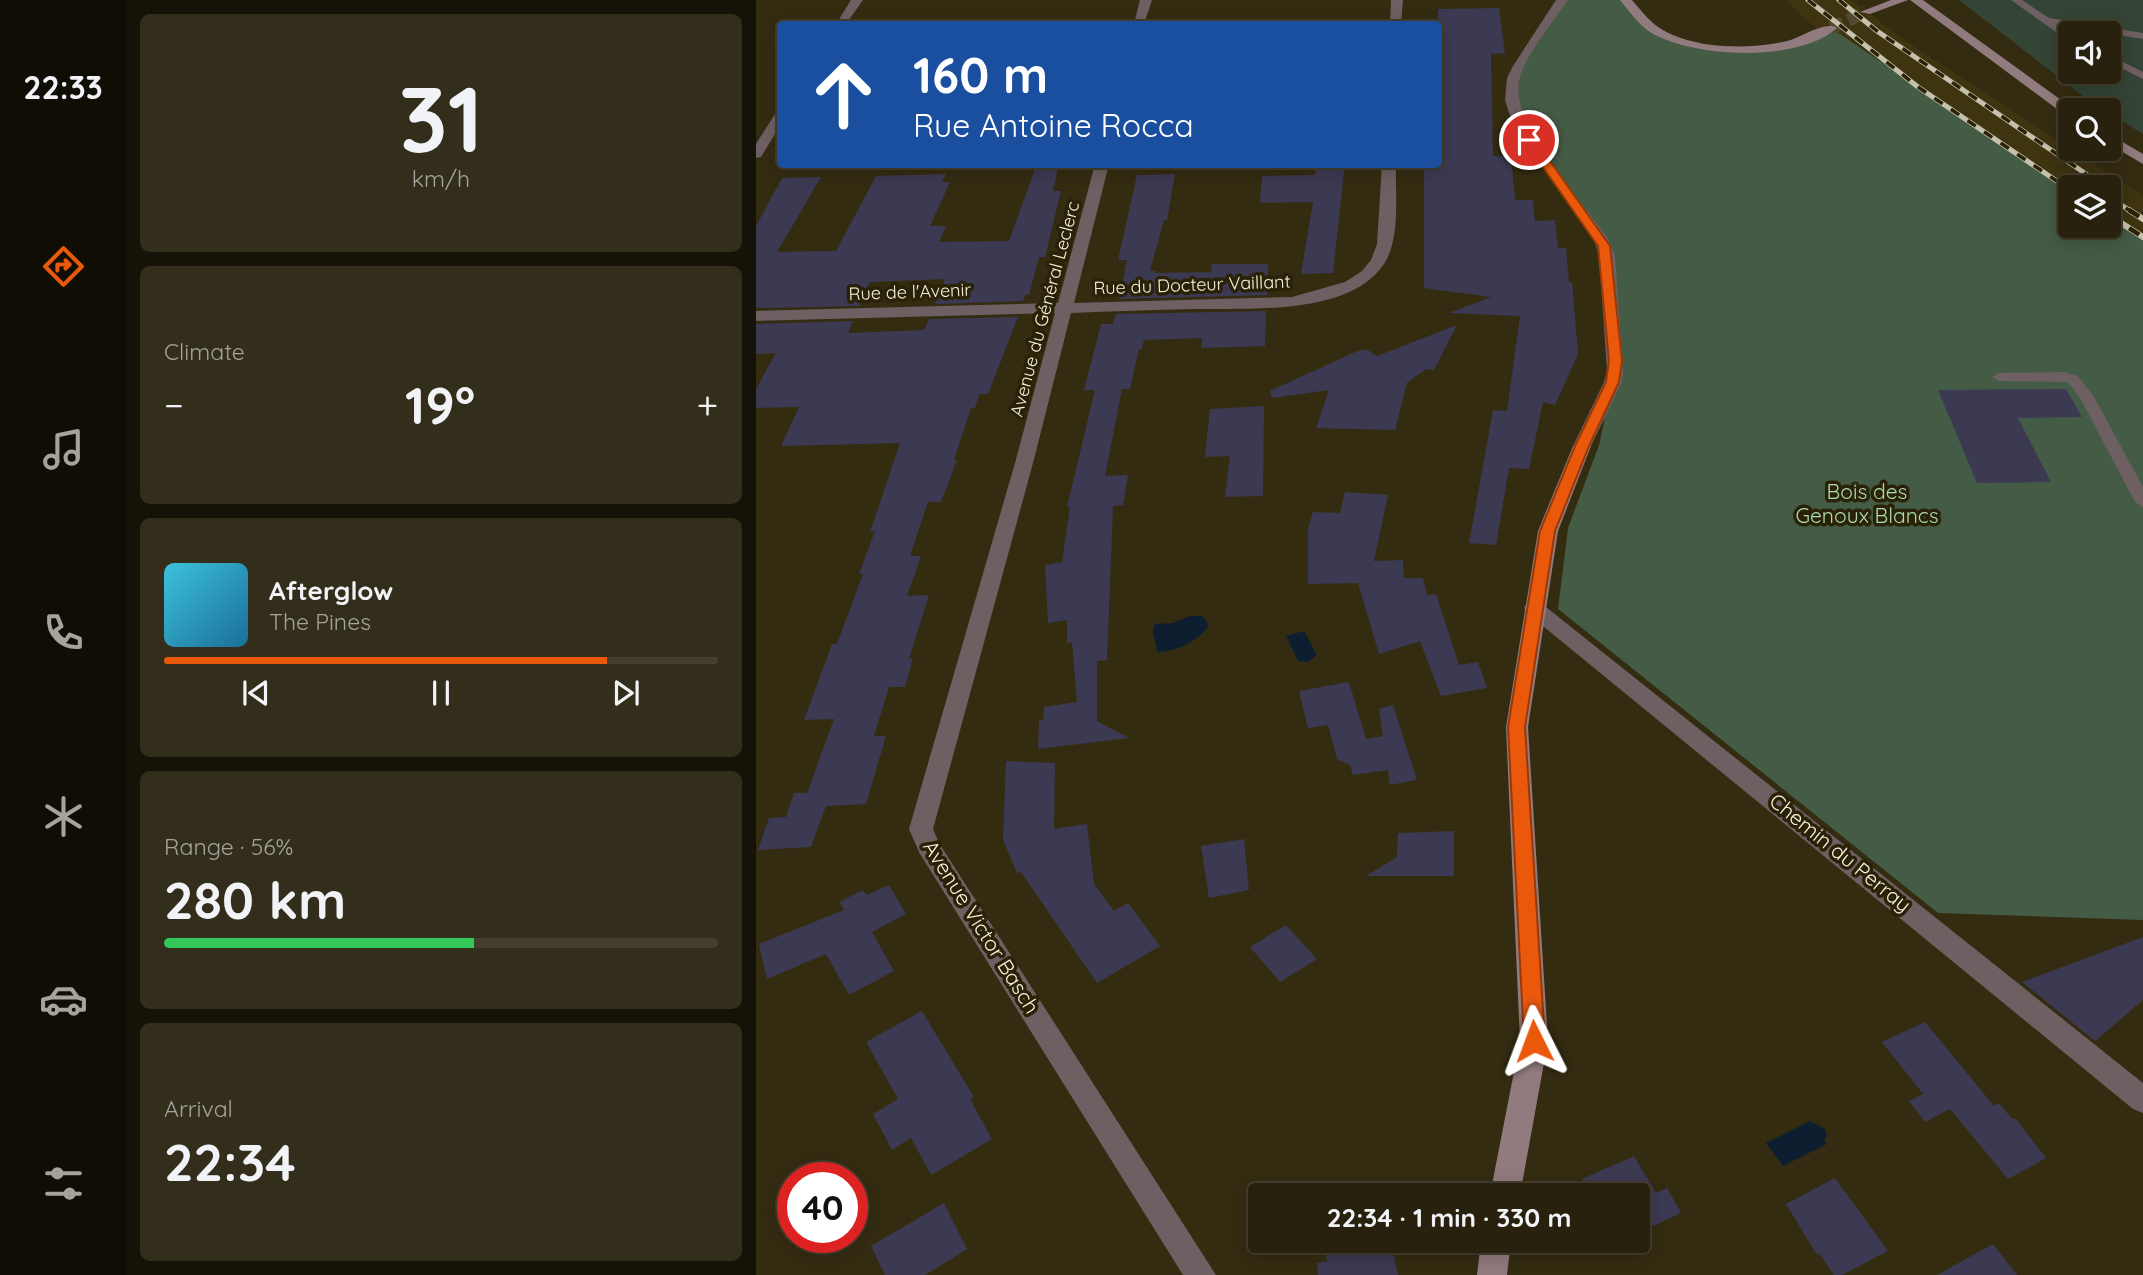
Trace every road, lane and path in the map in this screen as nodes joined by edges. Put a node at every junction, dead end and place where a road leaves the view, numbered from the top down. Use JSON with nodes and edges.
{"nodes":[{"id":1,"x":856,"y":0,"type":"edge"},
{"id":2,"x":1146,"y":0,"type":"edge"},
{"id":3,"x":1397,"y":0,"type":"edge"},
{"id":4,"x":1562,"y":0,"type":"edge"},
{"id":5,"x":1626,"y":0,"type":"edge"},
{"id":6,"x":1902,"y":0,"type":"edge"},
{"id":7,"x":1916,"y":0,"type":"edge"},
{"id":8,"x":2016,"y":0,"type":"edge"},
{"id":9,"x":1866,"y":12,"type":"tunnel mouth"},
{"id":10,"x":2043,"y":20,"type":"junction"},
{"id":11,"x":843,"y":21,"type":"edge"},
{"id":12,"x":1140,"y":21,"type":"edge"},
{"id":13,"x":1396,"y":21,"type":"edge"},
{"id":14,"x":1832,"y":28,"type":"tunnel mouth"},
{"id":15,"x":2058,"y":29,"type":"edge"},
{"id":16,"x":2143,"y":36,"type":"edge"},
{"id":17,"x":2121,"y":64,"type":"edge"},
{"id":18,"x":2143,"y":76,"type":"edge"},
{"id":19,"x":2058,"y":103,"type":"edge"},
{"id":20,"x":777,"y":122,"type":"edge"},
{"id":21,"x":2121,"y":146,"type":"edge"},
{"id":22,"x":756,"y":154,"type":"edge"},
{"id":23,"x":2143,"y":160,"type":"edge"},
{"id":24,"x":1101,"y":168,"type":"edge"},
{"id":25,"x":1390,"y":168,"type":"edge"},
{"id":26,"x":1064,"y":307,"type":"junction"},
{"id":27,"x":756,"y":316,"type":"edge"},
{"id":28,"x":1999,"y":377,"type":"dead end"},
{"id":29,"x":1024,"y":463,"type":"joint"},
{"id":30,"x":2143,"y":502,"type":"edge"},
{"id":31,"x":1534,"y":608,"type":"junction"},
{"id":32,"x":2143,"y":1100,"type":"edge"},
{"id":33,"x":1507,"y":1183,"type":"edge"},
{"id":34,"x":1495,"y":1253,"type":"edge"},
{"id":35,"x":1201,"y":1275,"type":"edge"},
{"id":36,"x":1492,"y":1275,"type":"edge"}],
"edges":[{"from":1,"to":11,"type":"street"},
{"from":2,"to":12,"type":"street"},
{"from":3,"to":13,"type":"street"},
{"from":4,"to":31,"type":"street"},
{"from":5,"to":14,"type":"street"},
{"from":6,"to":9,"type":"street"},
{"from":7,"to":19,"type":"street"},
{"from":8,"to":10,"type":"lane"},
{"from":10,"to":15,"type":"lane"},
{"from":10,"to":16,"type":"lane"},
{"from":17,"to":18,"type":"lane"},
{"from":20,"to":22,"type":"street"},
{"from":21,"to":23,"type":"street"},
{"from":24,"to":26,"type":"street","name":"Avenue du Général Leclerc"},
{"from":25,"to":26,"type":"street","name":"Rue du Docteur Vaillant"},
{"from":26,"to":27,"type":"street","name":"Rue de l'Avenir"},
{"from":26,"to":29,"type":"street","name":"Avenue du Général Leclerc"},
{"from":28,"to":30,"type":"lane"},
{"from":29,"to":35,"type":"street","name":"Avenue Victor Basch"},
{"from":31,"to":32,"type":"street","name":"Chemin du Perray"},
{"from":31,"to":33,"type":"street"},
{"from":34,"to":36,"type":"street"}]}
